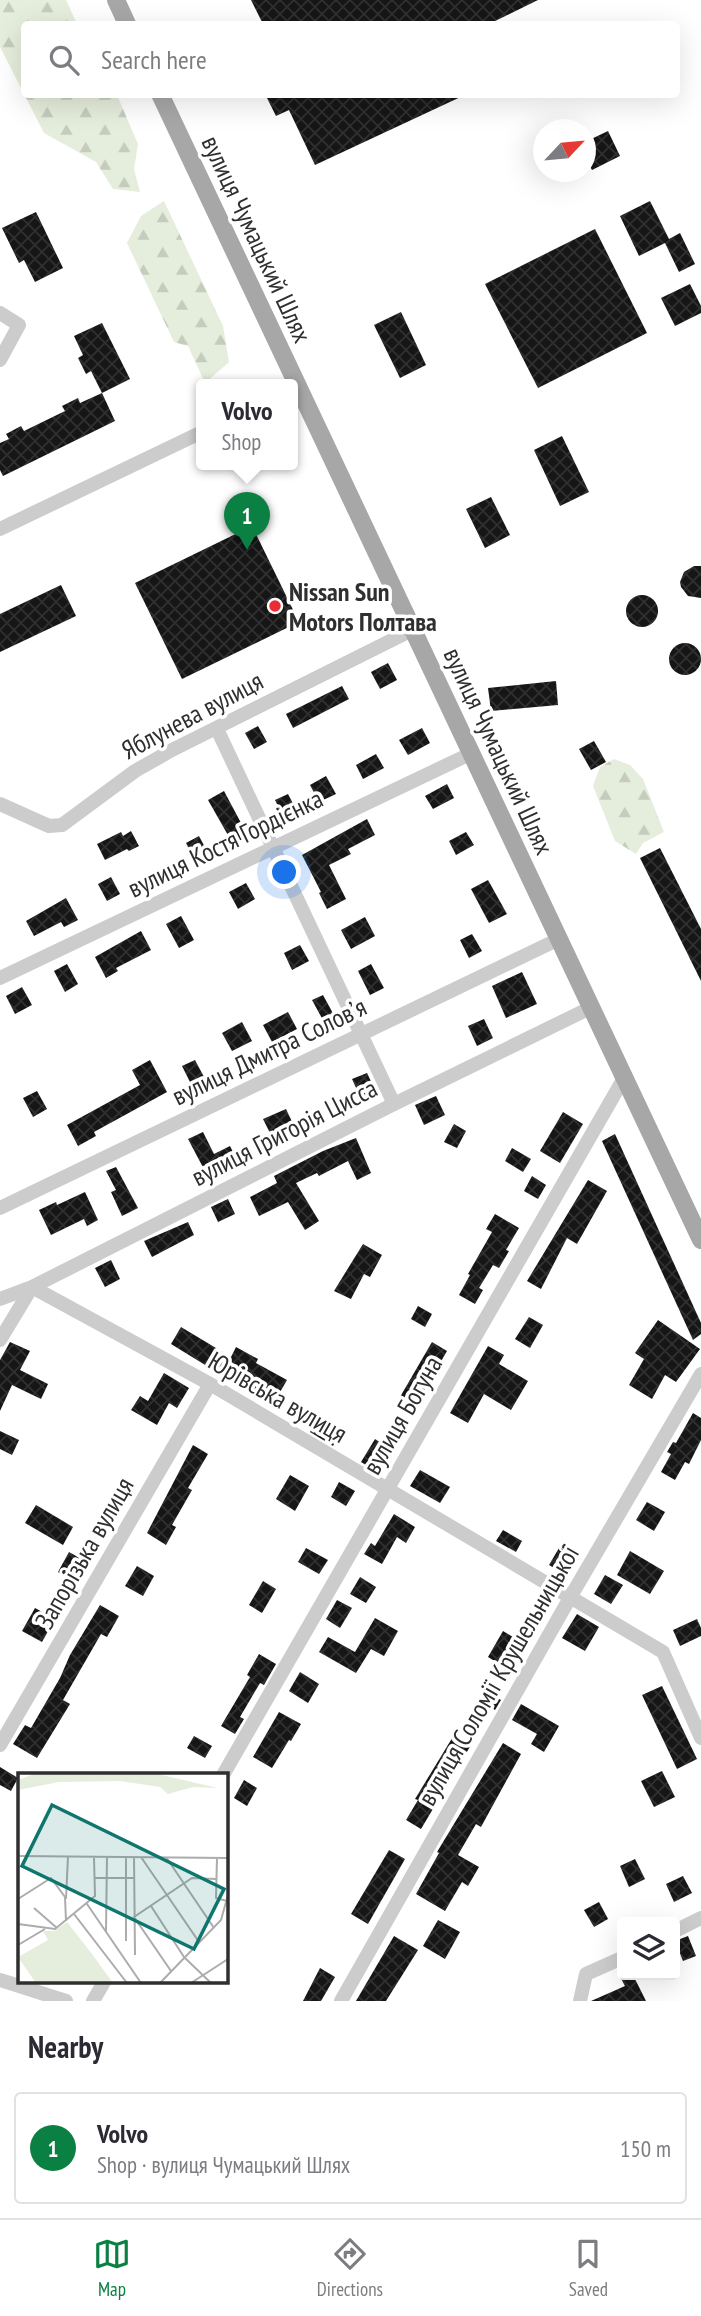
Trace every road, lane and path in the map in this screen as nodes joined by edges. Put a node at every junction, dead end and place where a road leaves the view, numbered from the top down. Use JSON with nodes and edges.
{"nodes":[{"id":1,"x":116,"y":0,"type":"edge"},
{"id":2,"x":126,"y":21,"type":"edge"},
{"id":3,"x":162,"y":98,"type":"edge"},
{"id":4,"x":0,"y":313,"type":"edge"},
{"id":5,"x":0,"y":360,"type":"edge"},
{"id":6,"x":291,"y":379,"type":"edge"},
{"id":7,"x":298,"y":393,"type":"edge"},
{"id":8,"x":196,"y":434,"type":"edge"},
{"id":9,"x":0,"y":529,"type":"edge"},
{"id":10,"x":412,"y":630,"type":"junction"},
{"id":11,"x":217,"y":729,"type":"junction"},
{"id":12,"x":472,"y":753,"type":"junction"},
{"id":13,"x":0,"y":804,"type":"edge"},
{"id":14,"x":273,"y":848,"type":"junction"},
{"id":15,"x":559,"y":939,"type":"junction"},
{"id":16,"x":0,"y":978,"type":"edge"},
{"id":17,"x":590,"y":1008,"type":"junction"},
{"id":18,"x":361,"y":1034,"type":"junction"},
{"id":19,"x":624,"y":1079,"type":"junction"},
{"id":20,"x":394,"y":1104,"type":"junction"},
{"id":21,"x":0,"y":1208,"type":"edge"},
{"id":22,"x":701,"y":1240,"type":"edge"},
{"id":23,"x":32,"y":1287,"type":"junction"},
{"id":24,"x":0,"y":1299,"type":"edge"},
{"id":25,"x":0,"y":1340,"type":"edge"},
{"id":26,"x":701,"y":1374,"type":"edge"},
{"id":27,"x":210,"y":1384,"type":"junction"},
{"id":28,"x":387,"y":1489,"type":"junction"},
{"id":29,"x":571,"y":1596,"type":"junction"},
{"id":30,"x":701,"y":1738,"type":"edge"},
{"id":31,"x":0,"y":1745,"type":"edge"},
{"id":32,"x":224,"y":1773,"type":"edge"},
{"id":33,"x":701,"y":1918,"type":"edge"},
{"id":34,"x":680,"y":1928,"type":"edge"},
{"id":35,"x":617,"y":1960,"type":"edge"},
{"id":36,"x":0,"y":1980,"type":"edge"},
{"id":37,"x":103,"y":1983,"type":"edge"},
{"id":38,"x":36,"y":1997,"type":"edge"},
{"id":39,"x":66,"y":2001,"type":"edge"},
{"id":40,"x":93,"y":2001,"type":"edge"},
{"id":41,"x":341,"y":2001,"type":"edge"},
{"id":42,"x":580,"y":2001,"type":"edge"}],
"edges":[{"from":1,"to":2,"type":"main road"},
{"from":3,"to":6,"type":"main road","name":"вулиця Чумацький Шлях"},
{"from":4,"to":5,"type":"street"},
{"from":7,"to":10,"type":"main road","name":"вулиця Чумацький Шлях"},
{"from":8,"to":9,"type":"street"},
{"from":10,"to":11,"type":"street","name":"Яблунева вулиця"},
{"from":10,"to":12,"type":"main road","name":"вулиця Чумацький Шлях"},
{"from":11,"to":13,"type":"street","name":"Яблунева вулиця"},
{"from":11,"to":14,"type":"street"},
{"from":12,"to":14,"type":"street","name":"вулиця Костя Гордієнка"},
{"from":12,"to":15,"type":"main road","name":"вулиця Чумацький Шлях"},
{"from":14,"to":16,"type":"street","name":"вулиця Костя Гордієнка"},
{"from":14,"to":18,"type":"street"},
{"from":15,"to":17,"type":"main road","name":"вулиця Чумацький Шлях"},
{"from":15,"to":18,"type":"street","name":"вулиця Дмитра Соловʼя"},
{"from":17,"to":19,"type":"main road","name":"вулиця Чумацький Шлях"},
{"from":17,"to":20,"type":"street","name":"вулиця Григорія Цисса"},
{"from":18,"to":20,"type":"street"},
{"from":18,"to":21,"type":"street","name":"вулиця Дмитра Соловʼя"},
{"from":19,"to":22,"type":"main road","name":"вулиця Чумацький Шлях"},
{"from":19,"to":28,"type":"street","name":"вулиця Богуна"},
{"from":20,"to":23,"type":"street","name":"вулиця Григорія Цисса"},
{"from":23,"to":24,"type":"street","name":"вулиця Григорія Цисса"},
{"from":23,"to":25,"type":"street"},
{"from":23,"to":27,"type":"street","name":"Юрівська вулиця"},
{"from":26,"to":29,"type":"street","name":"вулиця Соломії Крушельницької"},
{"from":27,"to":28,"type":"street","name":"Юрівська вулиця"},
{"from":27,"to":31,"type":"street","name":"Запорізька вулиця"},
{"from":28,"to":29,"type":"street","name":"Юрівська вулиця"},
{"from":28,"to":32,"type":"street","name":"вулиця Богуна"},
{"from":29,"to":30,"type":"street","name":"Юрівська вулиця"},
{"from":29,"to":41,"type":"street","name":"вулиця Соломії Крушельницької"},
{"from":33,"to":34,"type":"street"},
{"from":35,"to":42,"type":"street"},
{"from":36,"to":38,"type":"street"},
{"from":37,"to":40,"type":"street"},
{"from":38,"to":39,"type":"street"}]}
